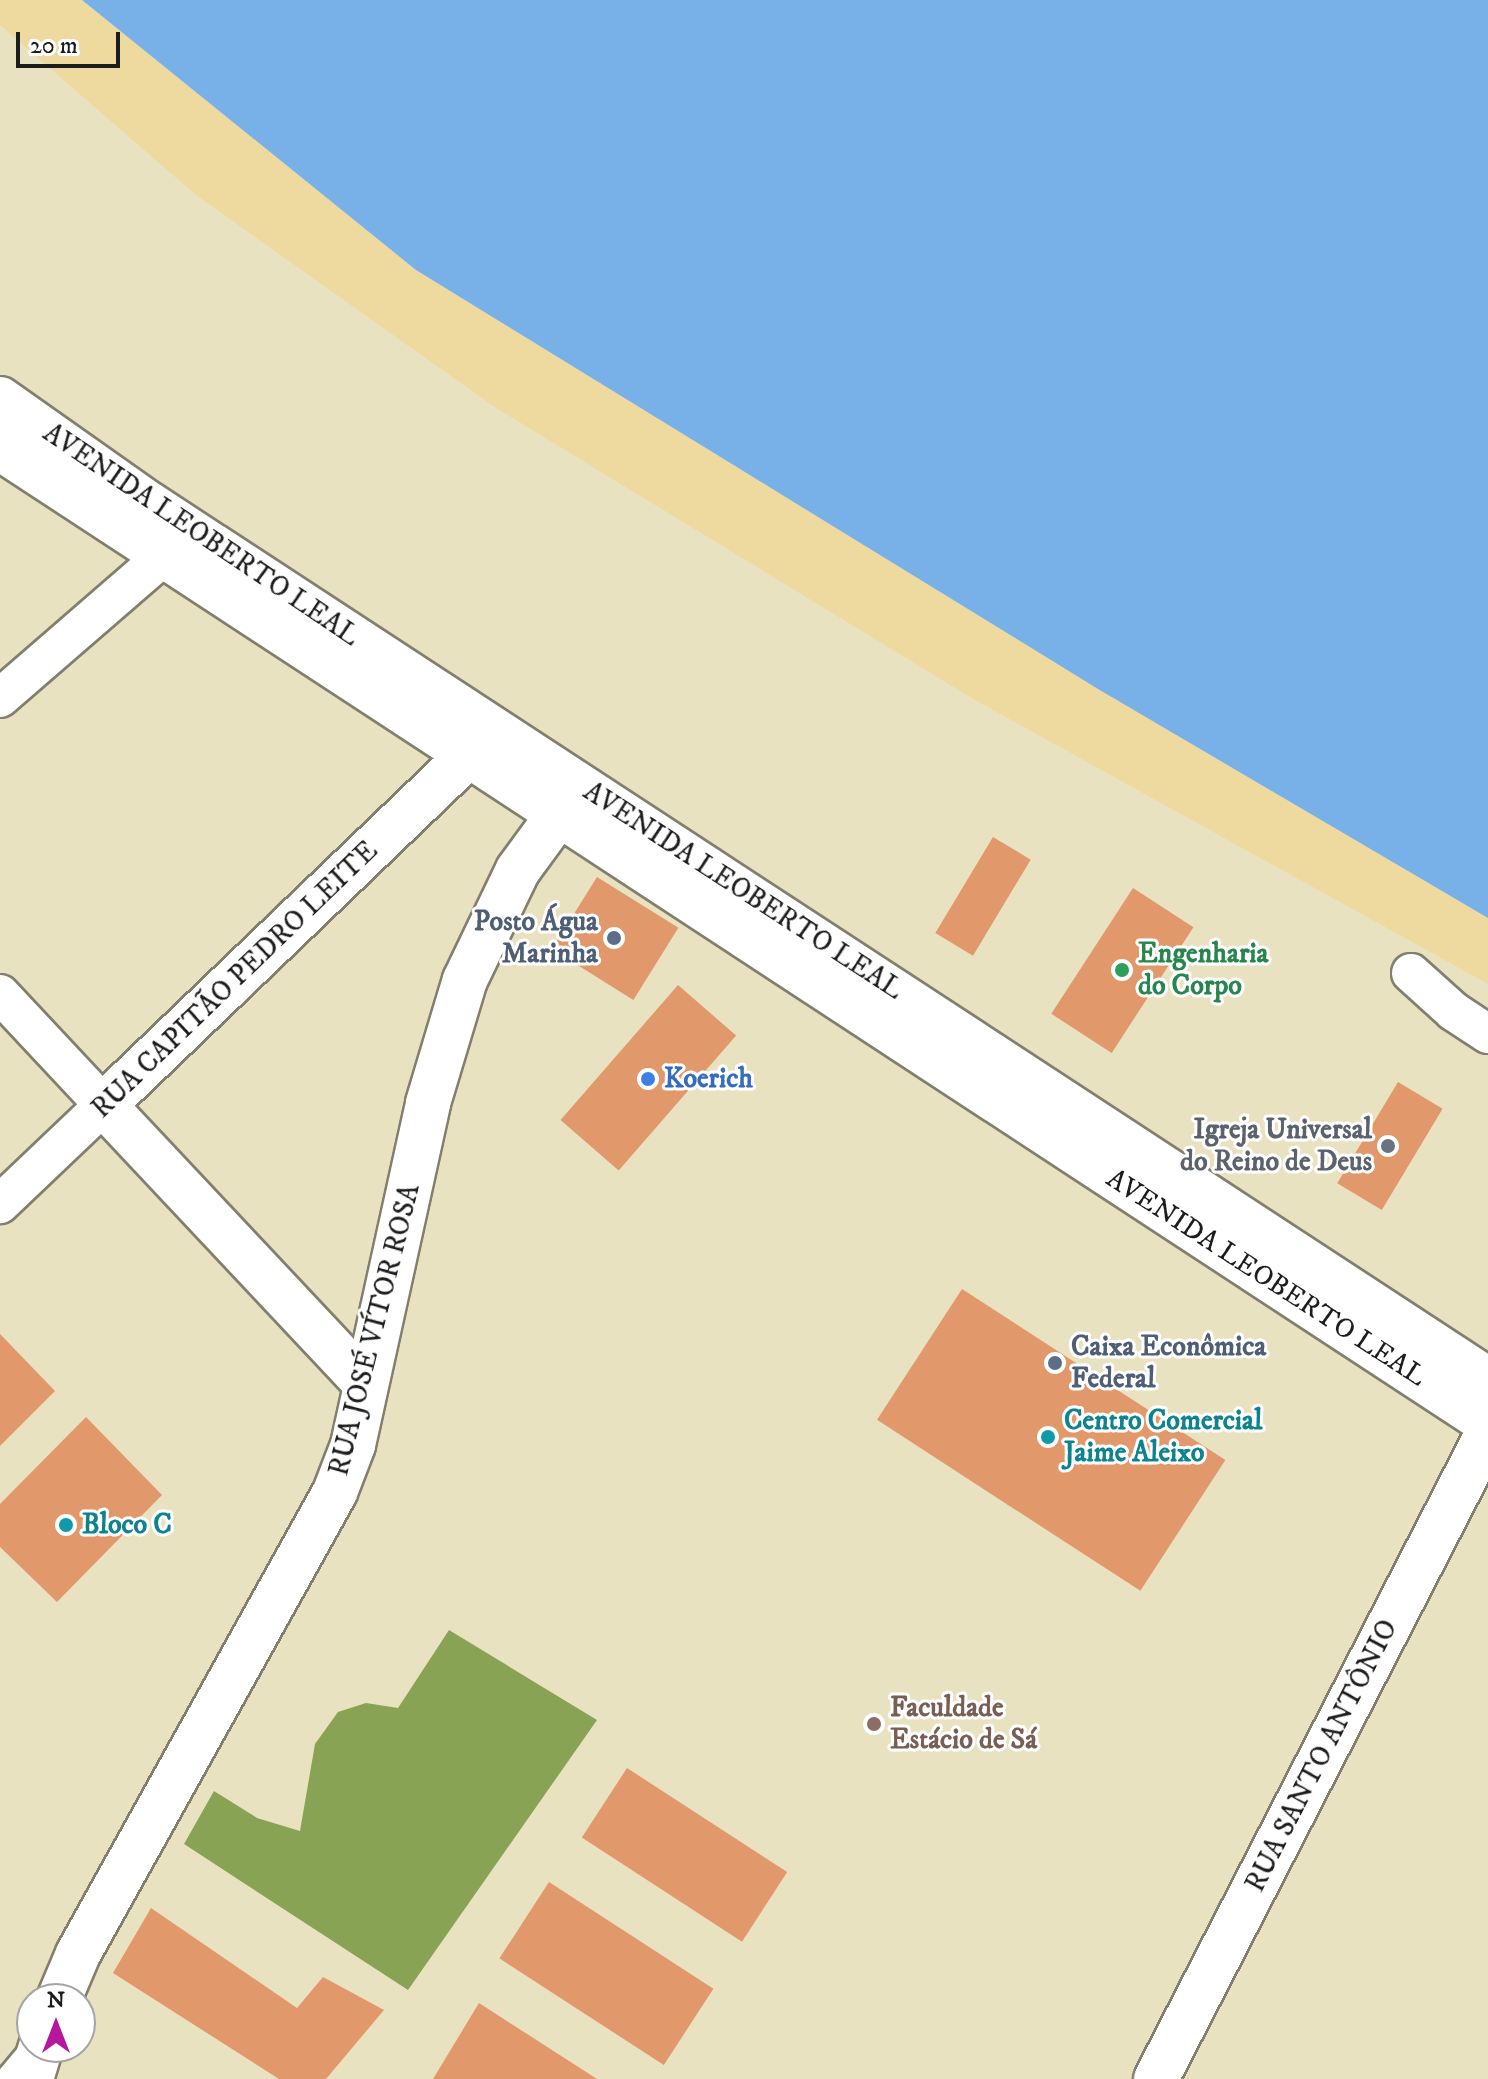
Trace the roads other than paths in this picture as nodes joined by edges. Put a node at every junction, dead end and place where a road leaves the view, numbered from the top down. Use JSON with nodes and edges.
{"nodes":[{"id":1,"x":0,"y":399,"type":"edge"},
{"id":2,"x":0,"y":448,"type":"edge"},
{"id":3,"x":164,"y":556,"type":"junction"},
{"id":4,"x":0,"y":698,"type":"edge"},
{"id":5,"x":482,"y":743,"type":"junction"},
{"id":6,"x":559,"y":814,"type":"junction"},
{"id":7,"x":1411,"y":973,"type":"dead end"},
{"id":8,"x":0,"y":994,"type":"edge"},
{"id":9,"x":1488,"y":1034,"type":"edge"},
{"id":10,"x":104,"y":1105,"type":"junction"},
{"id":11,"x":0,"y":1204,"type":"edge"},
{"id":12,"x":1488,"y":1380,"type":"edge"},
{"id":13,"x":365,"y":1383,"type":"junction"},
{"id":14,"x":1488,"y":1423,"type":"edge"},
{"id":15,"x":1488,"y":1433,"type":"edge"},
{"id":16,"x":66,"y":1983,"type":"edge"},
{"id":17,"x":18,"y":2063,"type":"edge"},
{"id":18,"x":5,"y":2079,"type":"edge"},
{"id":19,"x":1156,"y":2079,"type":"edge"}],
"edges":[{"from":1,"to":5,"type":"main road","name":"AVENIDA LEOBERTO LEAL"},
{"from":2,"to":3,"type":"main road","name":"AVENIDA LEOBERTO LEAL"},
{"from":3,"to":4,"type":"street"},
{"from":3,"to":5,"type":"main road","name":"AVENIDA LEOBERTO LEAL"},
{"from":5,"to":6,"type":"main road","name":"AVENIDA LEOBERTO LEAL"},
{"from":5,"to":10,"type":"main road","name":"RUA CAPITÃO PEDRO LEITE"},
{"from":5,"to":12,"type":"main road","name":"AVENIDA LEOBERTO LEAL"},
{"from":6,"to":13,"type":"main road","name":"RUA JOSÉ VÍTOR ROSA"},
{"from":6,"to":14,"type":"main road","name":"AVENIDA LEOBERTO LEAL"},
{"from":7,"to":9,"type":"street"},
{"from":8,"to":10,"type":"street"},
{"from":10,"to":11,"type":"street","name":"RUA CAPITÃO PEDRO LEITE"},
{"from":10,"to":13,"type":"main road"},
{"from":13,"to":16,"type":"main road","name":"RUA JOSÉ VÍTOR ROSA"},
{"from":15,"to":19,"type":"main road","name":"RUA SANTO ANTÔNIO"},
{"from":17,"to":18,"type":"lane"}]}
